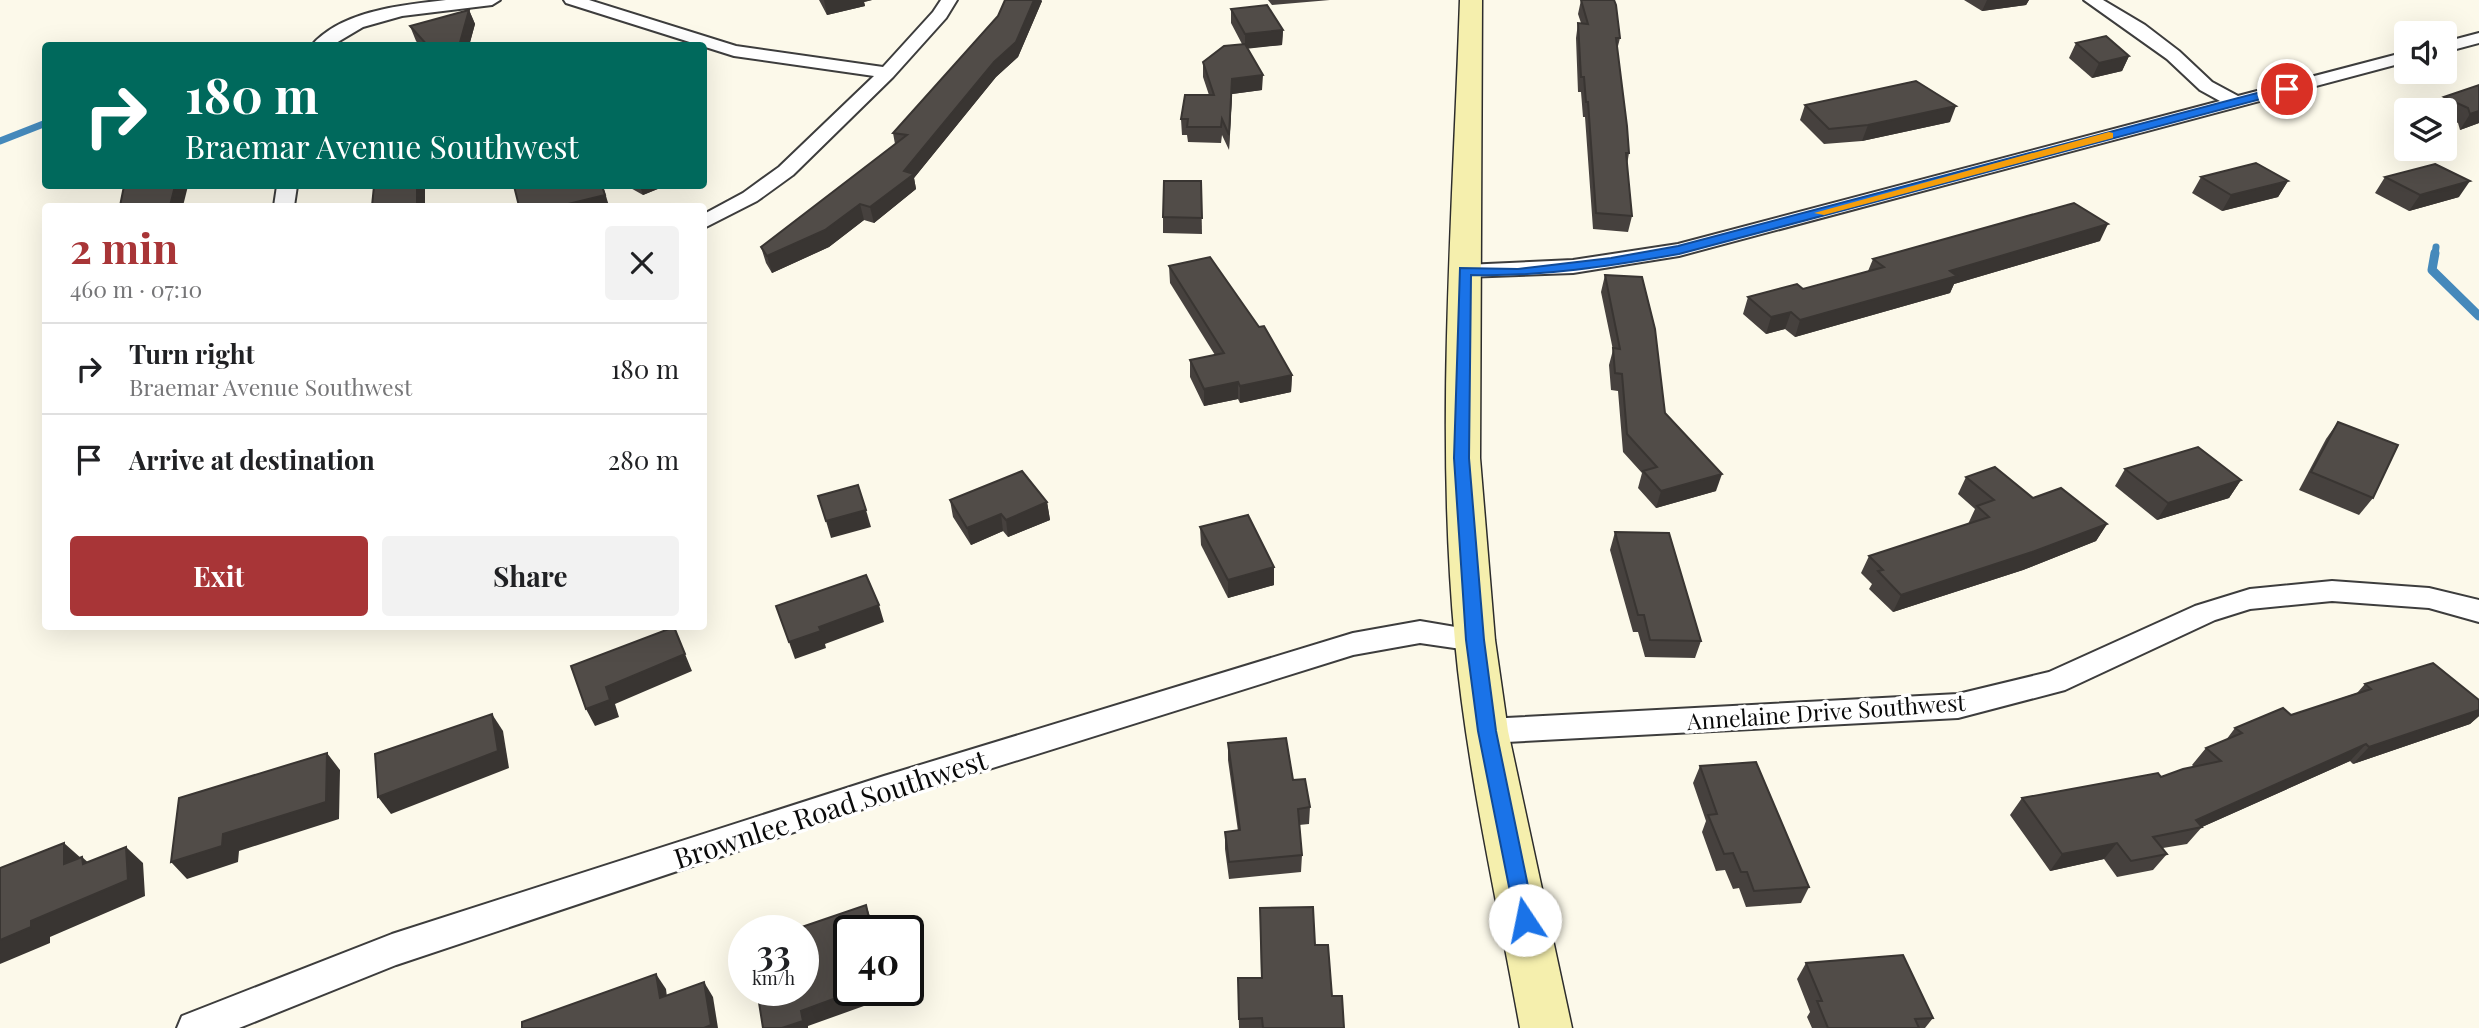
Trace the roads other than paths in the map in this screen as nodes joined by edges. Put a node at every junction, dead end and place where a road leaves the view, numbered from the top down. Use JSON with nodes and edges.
{"nodes":[{"id":1,"x":492,"y":0,"type":"edge"},
{"id":2,"x":572,"y":0,"type":"edge"},
{"id":3,"x":949,"y":0,"type":"edge"},
{"id":4,"x":1471,"y":0,"type":"edge"},
{"id":5,"x":2092,"y":0,"type":"edge"},
{"id":6,"x":2479,"y":38,"type":"edge"},
{"id":7,"x":325,"y":42,"type":"edge"},
{"id":8,"x":705,"y":42,"type":"edge"},
{"id":9,"x":707,"y":42,"type":"edge"},
{"id":10,"x":2457,"y":44,"type":"edge"},
{"id":11,"x":2394,"y":60,"type":"edge"},
{"id":12,"x":887,"y":73,"type":"junction"},
{"id":13,"x":2236,"y":102,"type":"junction"},
{"id":14,"x":707,"y":220,"type":"edge"},
{"id":15,"x":1465,"y":271,"type":"junction"},
{"id":16,"x":2479,"y":611,"type":"edge"},
{"id":17,"x":1475,"y":640,"type":"junction"},
{"id":18,"x":1487,"y":731,"type":"junction"},
{"id":19,"x":195,"y":1028,"type":"edge"},
{"id":20,"x":1546,"y":1028,"type":"edge"}],
"edges":[{"from":1,"to":7,"type":"street"},
{"from":2,"to":8,"type":"street"},
{"from":3,"to":12,"type":"street"},
{"from":4,"to":15,"type":"street"},
{"from":5,"to":13,"type":"street"},
{"from":6,"to":10,"type":"street"},
{"from":9,"to":12,"type":"street"},
{"from":11,"to":13,"type":"street"},
{"from":12,"to":14,"type":"street"},
{"from":13,"to":15,"type":"street"},
{"from":15,"to":17,"type":"street"},
{"from":16,"to":18,"type":"street","name":"Annelaine Drive Southwest"},
{"from":17,"to":18,"type":"street"},
{"from":17,"to":19,"type":"street","name":"Brownlee Road Southwest"},
{"from":18,"to":20,"type":"street"}]}
